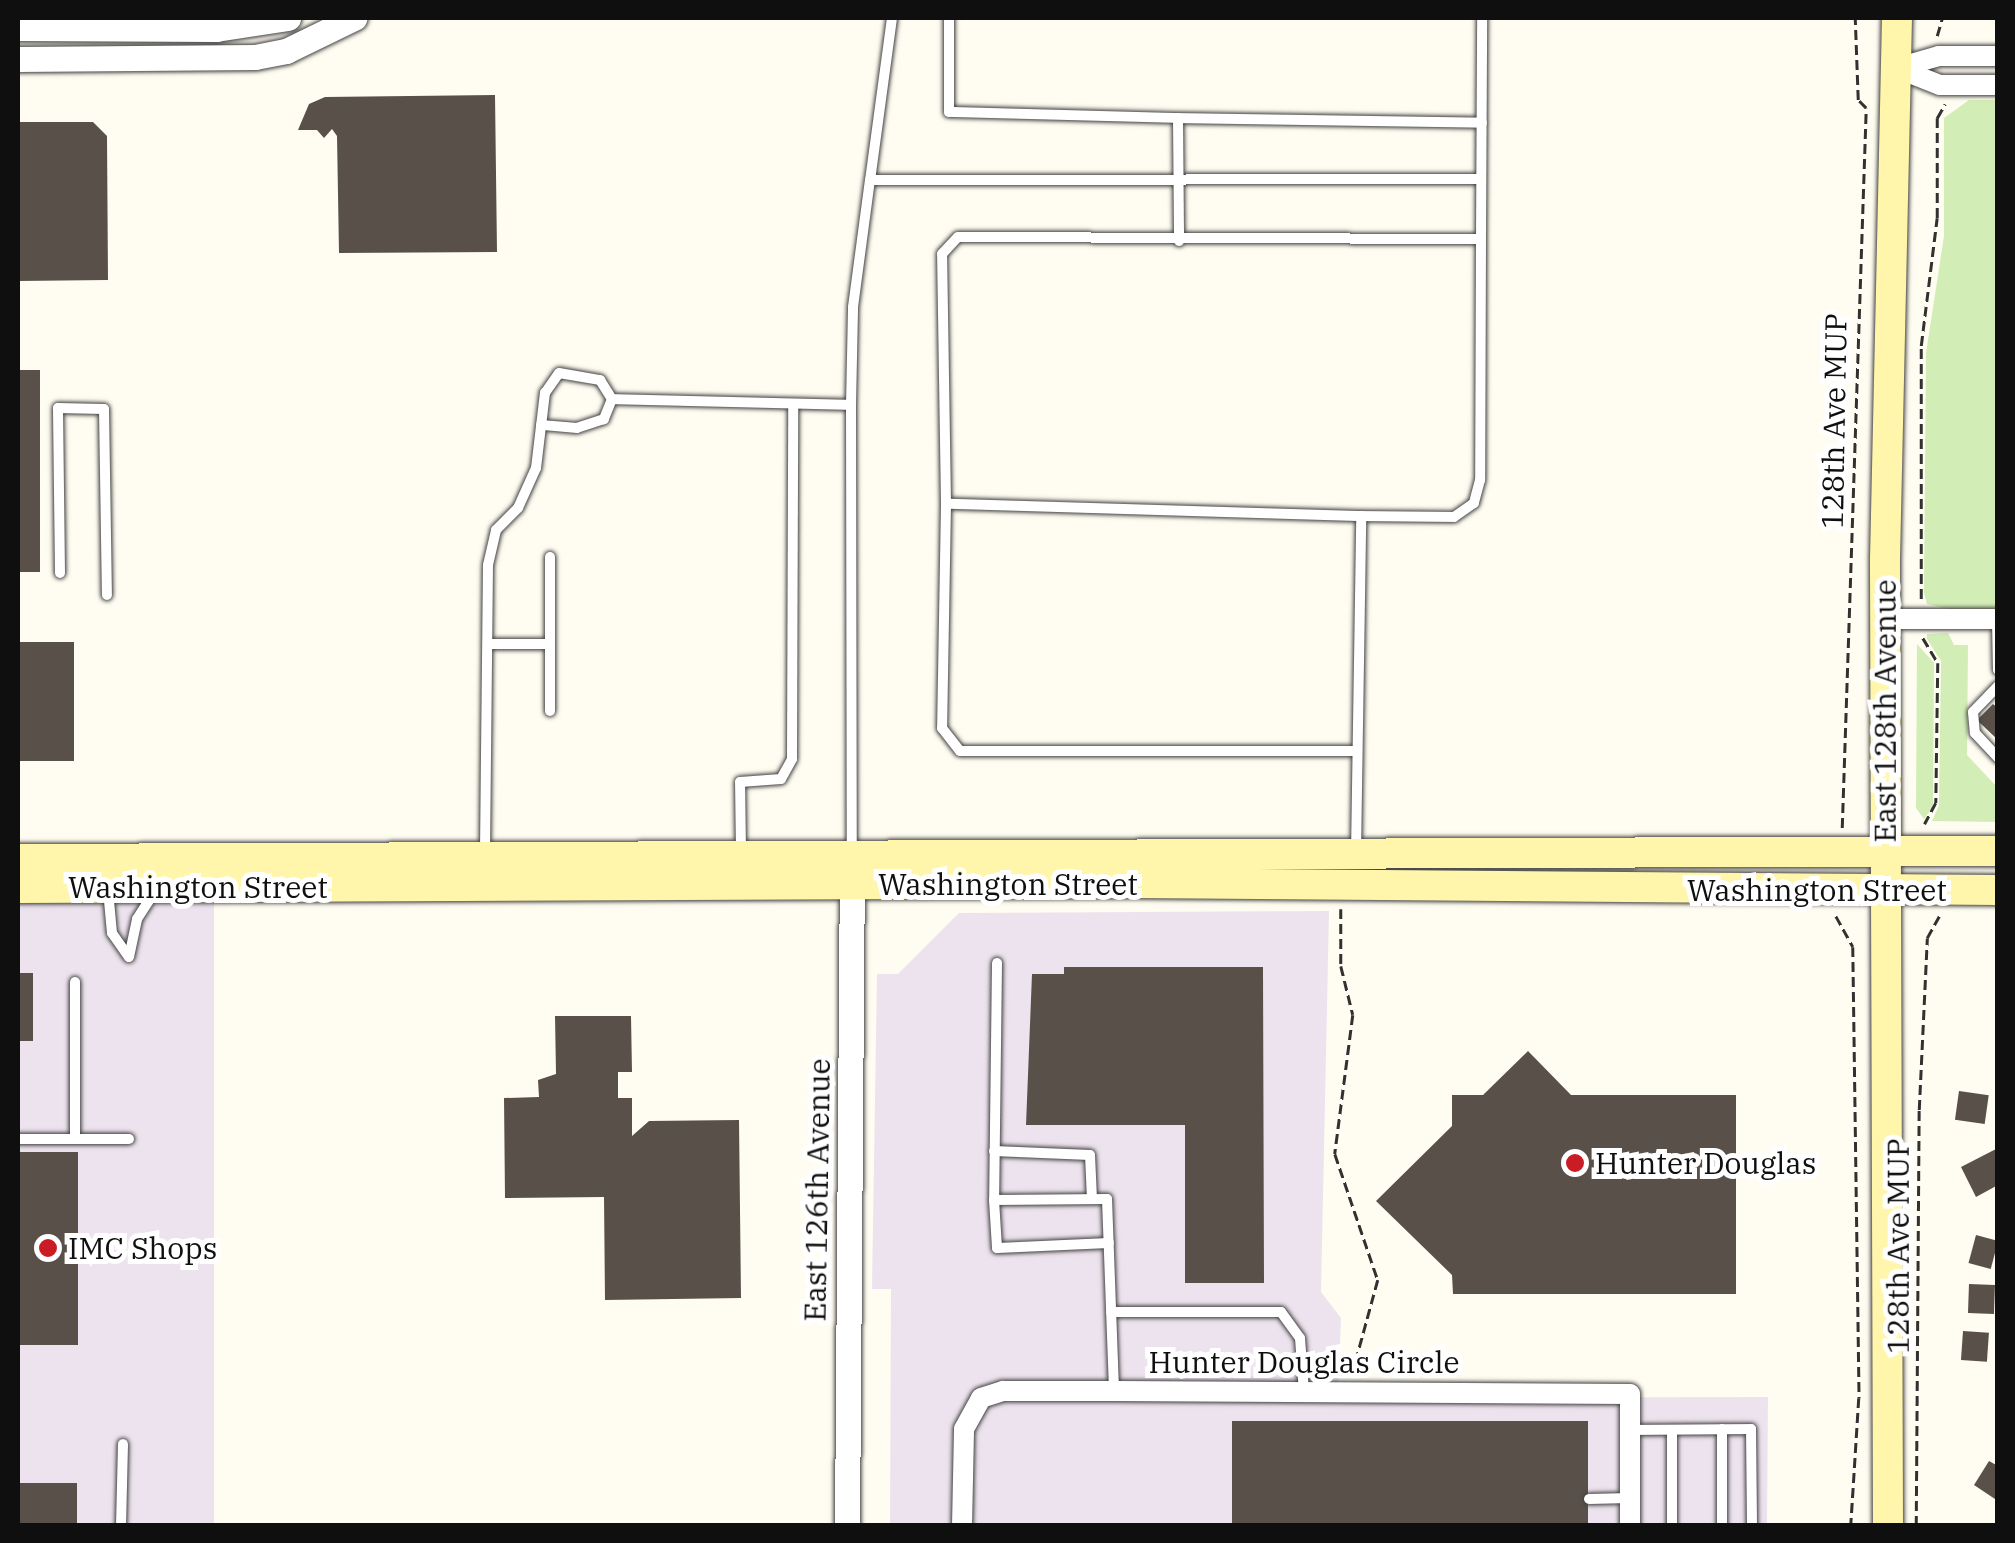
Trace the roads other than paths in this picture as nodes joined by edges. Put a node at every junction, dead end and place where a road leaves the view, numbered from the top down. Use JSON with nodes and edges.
{"nodes":[{"id":1,"x":288,"y":18,"type":"edge"},
{"id":2,"x":354,"y":18,"type":"edge"},
{"id":3,"x":892,"y":18,"type":"edge"},
{"id":4,"x":949,"y":18,"type":"edge"},
{"id":5,"x":1482,"y":18,"type":"edge"},
{"id":6,"x":1897,"y":18,"type":"edge"},
{"id":7,"x":255,"y":26,"type":"junction"},
{"id":8,"x":18,"y":28,"type":"edge"},
{"id":9,"x":260,"y":56,"type":"junction"},
{"id":10,"x":1998,"y":56,"type":"edge"},
{"id":11,"x":18,"y":59,"type":"edge"},
{"id":12,"x":1897,"y":68,"type":"junction"},
{"id":13,"x":1998,"y":85,"type":"edge"},
{"id":14,"x":1178,"y":118,"type":"junction"},
{"id":15,"x":1482,"y":123,"type":"junction"},
{"id":16,"x":1178,"y":178,"type":"junction"},
{"id":17,"x":1481,"y":179,"type":"junction"},
{"id":18,"x":870,"y":180,"type":"junction"},
{"id":19,"x":1481,"y":239,"type":"junction"},
{"id":20,"x":1179,"y":241,"type":"junction"},
{"id":21,"x":612,"y":399,"type":"junction"},
{"id":22,"x":793,"y":404,"type":"junction"},
{"id":23,"x":851,"y":405,"type":"junction"},
{"id":24,"x":541,"y":426,"type":"junction"},
{"id":25,"x":946,"y":504,"type":"junction"},
{"id":26,"x":1361,"y":516,"type":"junction"},
{"id":27,"x":550,"y":557,"type":"dead end"},
{"id":28,"x":60,"y":573,"type":"dead end"},
{"id":29,"x":108,"y":595,"type":"dead end"},
{"id":30,"x":1885,"y":619,"type":"junction"},
{"id":31,"x":1997,"y":619,"type":"edge"},
{"id":32,"x":1997,"y":642,"type":"edge"},
{"id":33,"x":490,"y":644,"type":"junction"},
{"id":34,"x":550,"y":644,"type":"junction"},
{"id":35,"x":1998,"y":670,"type":"edge"},
{"id":36,"x":1998,"y":686,"type":"edge"},
{"id":37,"x":550,"y":711,"type":"dead end"},
{"id":38,"x":1357,"y":751,"type":"junction"},
{"id":39,"x":1998,"y":758,"type":"edge"},
{"id":40,"x":1998,"y":851,"type":"edge"},
{"id":41,"x":1885,"y":852,"type":"junction"},
{"id":42,"x":1356,"y":853,"type":"junction"},
{"id":43,"x":741,"y":856,"type":"junction"},
{"id":44,"x":18,"y":859,"type":"edge"},
{"id":45,"x":852,"y":870,"type":"junction"},
{"id":46,"x":488,"y":872,"type":"junction"},
{"id":47,"x":107,"y":874,"type":"junction"},
{"id":48,"x":18,"y":888,"type":"edge"},
{"id":49,"x":158,"y":888,"type":"junction"},
{"id":50,"x":1885,"y":890,"type":"junction"},
{"id":51,"x":1998,"y":890,"type":"edge"},
{"id":52,"x":996,"y":963,"type":"dead end"},
{"id":53,"x":75,"y":982,"type":"dead end"},
{"id":54,"x":18,"y":1139,"type":"edge"},
{"id":55,"x":75,"y":1139,"type":"junction"},
{"id":56,"x":129,"y":1139,"type":"dead end"},
{"id":57,"x":994,"y":1151,"type":"junction"},
{"id":58,"x":1092,"y":1199,"type":"junction"},
{"id":59,"x":994,"y":1200,"type":"junction"},
{"id":60,"x":1109,"y":1243,"type":"junction"},
{"id":61,"x":1111,"y":1312,"type":"junction"},
{"id":62,"x":1114,"y":1391,"type":"junction"},
{"id":63,"x":1304,"y":1392,"type":"junction"},
{"id":64,"x":1630,"y":1430,"type":"junction"},
{"id":65,"x":1672,"y":1430,"type":"junction"},
{"id":66,"x":1722,"y":1430,"type":"junction"},
{"id":67,"x":123,"y":1444,"type":"dead end"},
{"id":68,"x":1589,"y":1498,"type":"dead end"},
{"id":69,"x":1630,"y":1498,"type":"junction"},
{"id":70,"x":120,"y":1526,"type":"edge"},
{"id":71,"x":847,"y":1526,"type":"edge"},
{"id":72,"x":962,"y":1526,"type":"edge"},
{"id":73,"x":1630,"y":1526,"type":"edge"},
{"id":74,"x":1672,"y":1526,"type":"edge"},
{"id":75,"x":1722,"y":1526,"type":"edge"},
{"id":76,"x":1752,"y":1526,"type":"edge"},
{"id":77,"x":1888,"y":1526,"type":"edge"}],
"edges":[{"from":1,"to":7,"type":"street"},
{"from":2,"to":9,"type":"street"},
{"from":3,"to":18,"type":"lane"},
{"from":4,"to":14,"type":"lane"},
{"from":5,"to":15,"type":"lane"},
{"from":6,"to":12,"type":"main road","name":"East 128th Avenue"},
{"from":7,"to":8,"type":"street"},
{"from":7,"to":9,"type":"street"},
{"from":9,"to":11,"type":"street"},
{"from":10,"to":12,"type":"street"},
{"from":12,"to":13,"type":"street"},
{"from":12,"to":30,"type":"main road","name":"East 128th Avenue"},
{"from":14,"to":15,"type":"lane"},
{"from":14,"to":16,"type":"lane"},
{"from":15,"to":17,"type":"lane"},
{"from":16,"to":17,"type":"lane"},
{"from":16,"to":18,"type":"lane"},
{"from":16,"to":20,"type":"lane"},
{"from":17,"to":19,"type":"lane"},
{"from":18,"to":23,"type":"lane"},
{"from":19,"to":20,"type":"lane"},
{"from":19,"to":26,"type":"lane"},
{"from":20,"to":25,"type":"lane"},
{"from":21,"to":22,"type":"lane"},
{"from":21,"to":24,"type":"lane"},
{"from":21,"to":24,"type":"lane"},
{"from":22,"to":23,"type":"lane"},
{"from":22,"to":43,"type":"lane"},
{"from":23,"to":45,"type":"lane"},
{"from":24,"to":33,"type":"lane"},
{"from":25,"to":26,"type":"lane"},
{"from":25,"to":38,"type":"lane"},
{"from":26,"to":38,"type":"lane"},
{"from":27,"to":34,"type":"lane"},
{"from":28,"to":29,"type":"lane"},
{"from":30,"to":31,"type":"street"},
{"from":30,"to":41,"type":"main road","name":"East 128th Avenue"},
{"from":31,"to":32,"type":"lane"},
{"from":32,"to":35,"type":"lane"},
{"from":33,"to":34,"type":"lane"},
{"from":33,"to":46,"type":"lane"},
{"from":34,"to":37,"type":"lane"},
{"from":36,"to":39,"type":"lane"},
{"from":38,"to":42,"type":"lane"},
{"from":40,"to":41,"type":"main road","name":"Washington Street"},
{"from":41,"to":42,"type":"main road","name":"Washington Street"},
{"from":41,"to":50,"type":"main road","name":"East 128th Avenue"},
{"from":42,"to":45,"type":"main road","name":"Washington Street"},
{"from":43,"to":45,"type":"main road","name":"Washington Street"},
{"from":43,"to":46,"type":"main road","name":"Washington Street"},
{"from":44,"to":47,"type":"main road","name":"Washington Street"},
{"from":45,"to":46,"type":"main road","name":"Washington Street"},
{"from":45,"to":50,"type":"main road","name":"Washington Street"},
{"from":45,"to":71,"type":"street","name":"East 126th Avenue"},
{"from":46,"to":47,"type":"main road","name":"Washington Street"},
{"from":46,"to":49,"type":"main road","name":"Washington Street"},
{"from":47,"to":48,"type":"main road","name":"Washington Street"},
{"from":47,"to":49,"type":"main road","name":"Washington Street"},
{"from":47,"to":49,"type":"lane"},
{"from":50,"to":51,"type":"main road","name":"Washington Street"},
{"from":50,"to":77,"type":"main road","name":"East 128th Avenue"},
{"from":52,"to":57,"type":"lane"},
{"from":53,"to":55,"type":"lane"},
{"from":54,"to":55,"type":"lane"},
{"from":55,"to":56,"type":"lane"},
{"from":57,"to":58,"type":"lane"},
{"from":57,"to":59,"type":"lane"},
{"from":58,"to":59,"type":"lane"},
{"from":58,"to":60,"type":"lane"},
{"from":59,"to":60,"type":"lane"},
{"from":60,"to":61,"type":"lane"},
{"from":61,"to":62,"type":"lane"},
{"from":61,"to":63,"type":"lane"},
{"from":62,"to":63,"type":"street","name":"Hunter Douglas Circle"},
{"from":62,"to":72,"type":"street","name":"Hunter Douglas Circle"},
{"from":63,"to":64,"type":"street","name":"Hunter Douglas Circle"},
{"from":64,"to":65,"type":"lane"},
{"from":64,"to":69,"type":"street","name":"Hunter Douglas Circle"},
{"from":65,"to":66,"type":"lane"},
{"from":65,"to":74,"type":"lane"},
{"from":66,"to":75,"type":"lane"},
{"from":66,"to":76,"type":"lane"},
{"from":67,"to":70,"type":"lane"},
{"from":68,"to":69,"type":"lane"},
{"from":69,"to":73,"type":"street","name":"Hunter Douglas Circle"}]}
